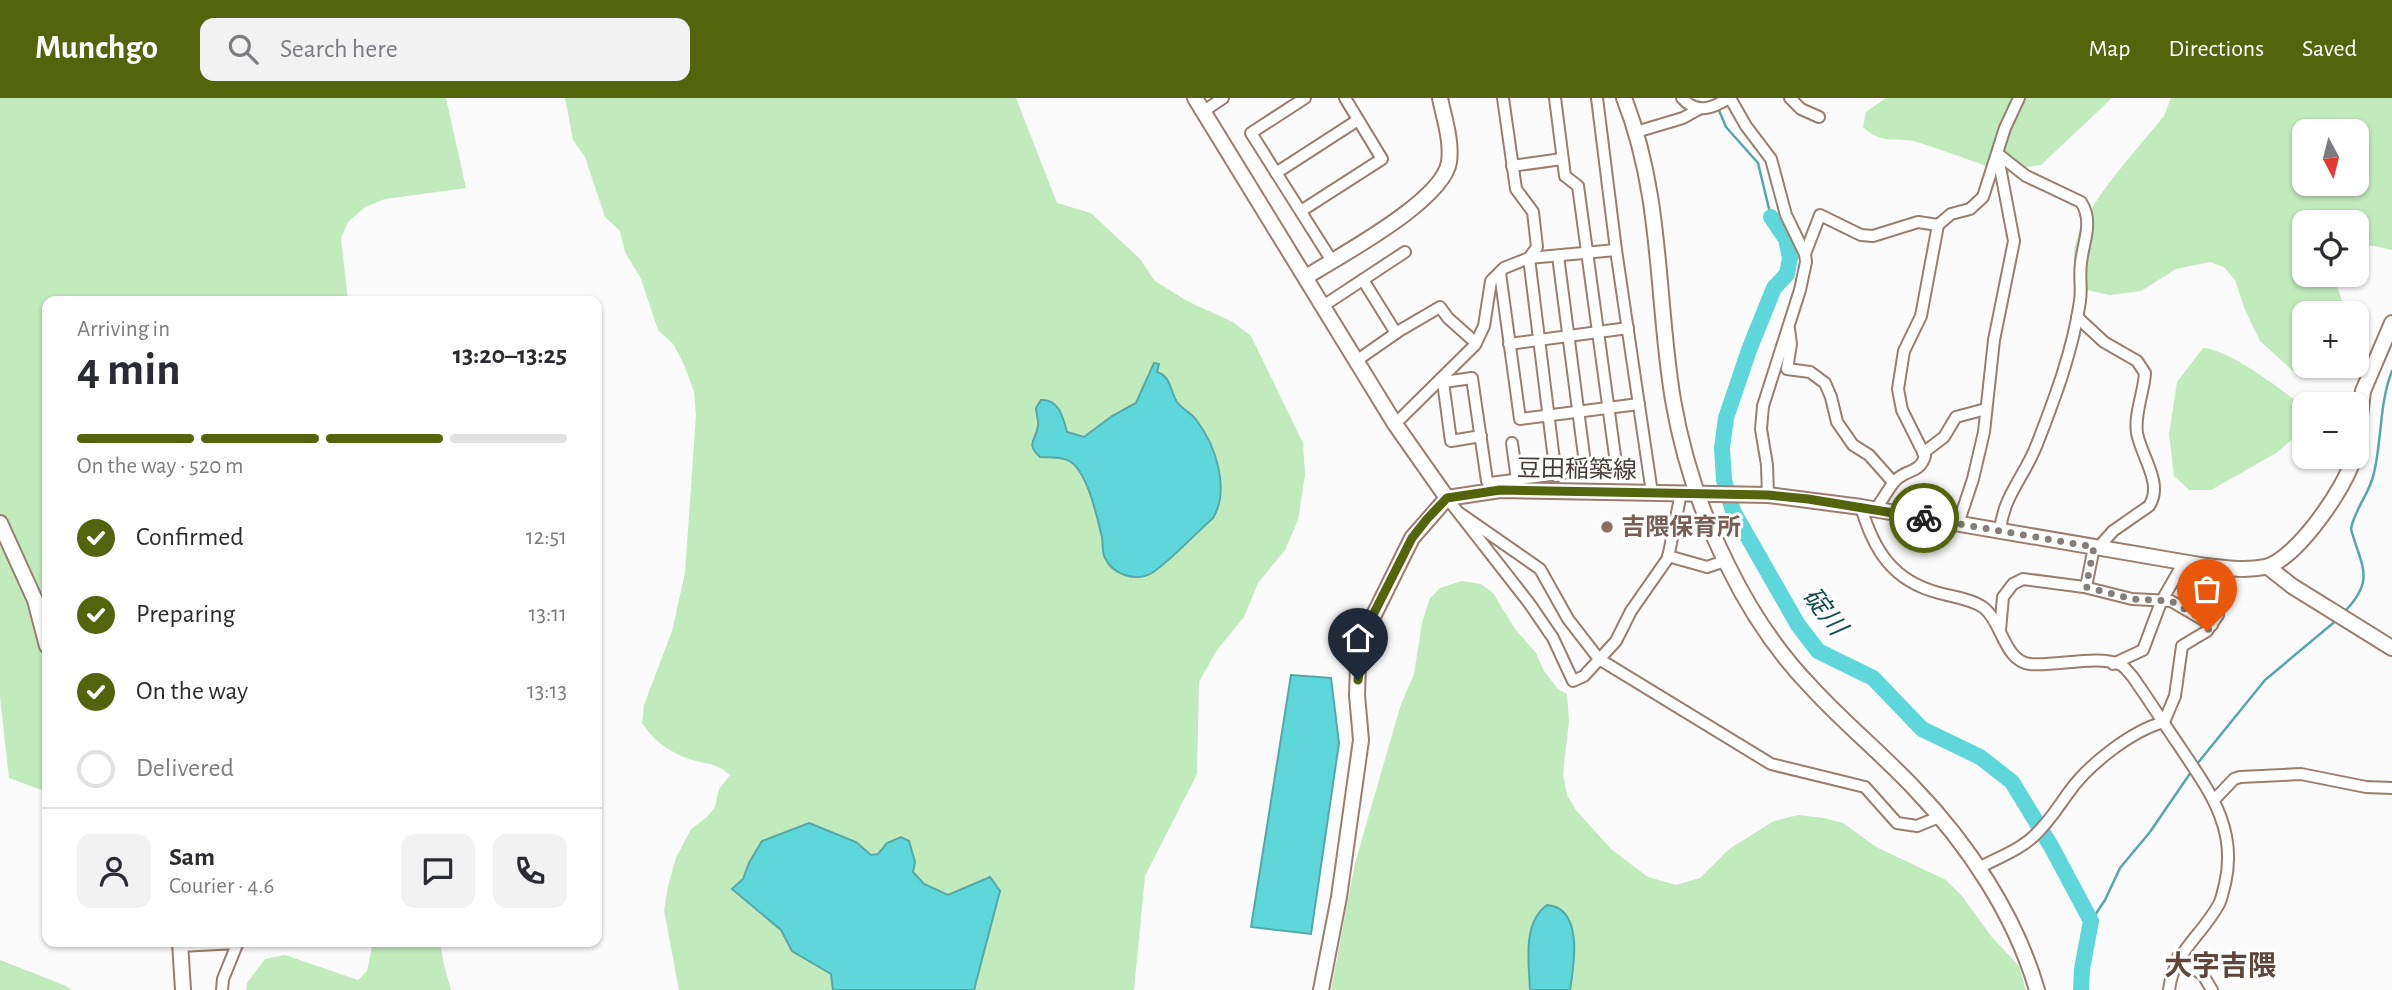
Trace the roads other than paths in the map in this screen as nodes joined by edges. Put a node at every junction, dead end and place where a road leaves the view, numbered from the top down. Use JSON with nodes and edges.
{"nodes":[{"id":1,"x":1195,"y":98,"type":"edge"},
{"id":2,"x":1223,"y":98,"type":"edge"},
{"id":3,"x":1305,"y":98,"type":"edge"},
{"id":4,"x":1345,"y":98,"type":"edge"},
{"id":5,"x":1440,"y":98,"type":"edge"},
{"id":6,"x":1503,"y":98,"type":"edge"},
{"id":7,"x":1555,"y":98,"type":"edge"},
{"id":8,"x":1597,"y":98,"type":"edge"},
{"id":9,"x":1624,"y":98,"type":"edge"},
{"id":10,"x":1682,"y":98,"type":"edge"},
{"id":11,"x":1730,"y":98,"type":"edge"},
{"id":12,"x":1790,"y":98,"type":"edge"},
{"id":13,"x":2020,"y":98,"type":"edge"},
{"id":14,"x":1699,"y":109,"type":"junction"},
{"id":15,"x":1203,"y":111,"type":"junction"},
{"id":16,"x":1819,"y":117,"type":"dead end"},
{"id":17,"x":1358,"y":120,"type":"junction"},
{"id":18,"x":1636,"y":132,"type":"junction"},
{"id":19,"x":1998,"y":154,"type":"junction"},
{"id":20,"x":1562,"y":159,"type":"junction"},
{"id":21,"x":1512,"y":166,"type":"junction"},
{"id":22,"x":1276,"y":173,"type":"junction"},
{"id":23,"x":1301,"y":211,"type":"junction"},
{"id":24,"x":1938,"y":225,"type":"junction"},
{"id":25,"x":1616,"y":250,"type":"junction"},
{"id":26,"x":1405,"y":252,"type":"dead end"},
{"id":27,"x":1587,"y":253,"type":"junction"},
{"id":28,"x":1805,"y":254,"type":"junction"},
{"id":29,"x":1558,"y":256,"type":"junction"},
{"id":30,"x":1529,"y":258,"type":"junction"},
{"id":31,"x":1332,"y":261,"type":"junction"},
{"id":32,"x":1500,"y":273,"type":"junction"},
{"id":33,"x":1306,"y":278,"type":"junction"},
{"id":34,"x":1363,"y":280,"type":"junction"},
{"id":35,"x":1323,"y":306,"type":"junction"},
{"id":36,"x":2077,"y":317,"type":"junction"},
{"id":37,"x":2392,"y":323,"type":"edge"},
{"id":38,"x":1788,"y":326,"type":"junction"},
{"id":39,"x":1628,"y":328,"type":"junction"},
{"id":40,"x":1597,"y":332,"type":"junction"},
{"id":41,"x":1396,"y":333,"type":"junction"},
{"id":42,"x":1568,"y":335,"type":"junction"},
{"id":43,"x":1538,"y":340,"type":"junction"},
{"id":44,"x":1476,"y":343,"type":"junction"},
{"id":45,"x":1509,"y":344,"type":"junction"},
{"id":46,"x":1356,"y":361,"type":"junction"},
{"id":47,"x":1440,"y":382,"type":"junction"},
{"id":48,"x":2362,"y":392,"type":"edge"},
{"id":49,"x":1639,"y":404,"type":"junction"},
{"id":50,"x":1608,"y":408,"type":"junction"},
{"id":51,"x":1986,"y":409,"type":"junction"},
{"id":52,"x":1578,"y":412,"type":"junction"},
{"id":53,"x":1548,"y":416,"type":"junction"},
{"id":54,"x":1395,"y":424,"type":"junction"},
{"id":55,"x":1481,"y":436,"type":"junction"},
{"id":56,"x":1512,"y":443,"type":"dead end"},
{"id":57,"x":1923,"y":453,"type":"junction"},
{"id":58,"x":2350,"y":469,"type":"edge"},
{"id":59,"x":1586,"y":471,"type":"junction"},
{"id":60,"x":1556,"y":476,"type":"junction"},
{"id":61,"x":1517,"y":480,"type":"junction"},
{"id":62,"x":1894,"y":482,"type":"junction"},
{"id":63,"x":1490,"y":487,"type":"junction"},
{"id":64,"x":1652,"y":493,"type":"junction"},
{"id":65,"x":1704,"y":493,"type":"junction"},
{"id":66,"x":1681,"y":494,"type":"junction"},
{"id":67,"x":1768,"y":495,"type":"junction"},
{"id":68,"x":1447,"y":498,"type":"junction"},
{"id":69,"x":1868,"y":509,"type":"junction"},
{"id":70,"x":1461,"y":514,"type":"junction"},
{"id":71,"x":0,"y":523,"type":"edge"},
{"id":72,"x":1958,"y":524,"type":"junction"},
{"id":73,"x":2000,"y":531,"type":"junction"},
{"id":74,"x":2096,"y":547,"type":"junction"},
{"id":75,"x":1668,"y":556,"type":"junction"},
{"id":76,"x":1725,"y":561,"type":"junction"},
{"id":77,"x":2184,"y":562,"type":"junction"},
{"id":78,"x":2206,"y":566,"type":"junction"},
{"id":79,"x":2268,"y":567,"type":"junction"},
{"id":80,"x":2086,"y":587,"type":"junction"},
{"id":81,"x":2162,"y":600,"type":"junction"},
{"id":82,"x":2212,"y":625,"type":"junction"},
{"id":83,"x":42,"y":627,"type":"edge"},
{"id":84,"x":2000,"y":632,"type":"junction"},
{"id":85,"x":2392,"y":648,"type":"edge"},
{"id":86,"x":1599,"y":659,"type":"junction"},
{"id":87,"x":2113,"y":664,"type":"junction"},
{"id":88,"x":2164,"y":722,"type":"junction"},
{"id":89,"x":2392,"y":788,"type":"edge"},
{"id":90,"x":2214,"y":800,"type":"junction"},
{"id":91,"x":1939,"y":817,"type":"junction"},
{"id":92,"x":1979,"y":868,"type":"junction"},
{"id":93,"x":180,"y":947,"type":"edge"},
{"id":94,"x":235,"y":947,"type":"edge"},
{"id":95,"x":2178,"y":957,"type":"junction"},
{"id":96,"x":183,"y":990,"type":"edge"},
{"id":97,"x":222,"y":990,"type":"edge"},
{"id":98,"x":1321,"y":990,"type":"edge"},
{"id":99,"x":2037,"y":990,"type":"edge"},
{"id":100,"x":2169,"y":990,"type":"edge"},
{"id":101,"x":2212,"y":990,"type":"edge"}],
"edges":[{"from":1,"to":15,"type":"street"},
{"from":2,"to":15,"type":"street"},
{"from":3,"to":22,"type":"street"},
{"from":4,"to":17,"type":"street"},
{"from":5,"to":31,"type":"street"},
{"from":6,"to":21,"type":"street"},
{"from":7,"to":20,"type":"street"},
{"from":8,"to":25,"type":"street"},
{"from":9,"to":18,"type":"street"},
{"from":10,"to":14,"type":"street"},
{"from":11,"to":14,"type":"street"},
{"from":11,"to":28,"type":"street"},
{"from":12,"to":16,"type":"street"},
{"from":13,"to":19,"type":"street"},
{"from":14,"to":18,"type":"street"},
{"from":15,"to":33,"type":"street"},
{"from":17,"to":22,"type":"street"},
{"from":17,"to":23,"type":"street"},
{"from":18,"to":65,"type":"street"},
{"from":19,"to":24,"type":"street"},
{"from":19,"to":36,"type":"street"},
{"from":19,"to":51,"type":"street"},
{"from":20,"to":21,"type":"street"},
{"from":20,"to":27,"type":"street"},
{"from":21,"to":30,"type":"street"},
{"from":22,"to":23,"type":"street"},
{"from":23,"to":31,"type":"street"},
{"from":24,"to":28,"type":"street"},
{"from":24,"to":57,"type":"street"},
{"from":25,"to":27,"type":"street"},
{"from":25,"to":39,"type":"street"},
{"from":26,"to":34,"type":"street"},
{"from":27,"to":29,"type":"street"},
{"from":27,"to":40,"type":"street"},
{"from":28,"to":38,"type":"street"},
{"from":29,"to":30,"type":"street"},
{"from":29,"to":42,"type":"street"},
{"from":30,"to":32,"type":"street"},
{"from":30,"to":43,"type":"street"},
{"from":31,"to":33,"type":"street"},
{"from":32,"to":44,"type":"street"},
{"from":32,"to":45,"type":"street"},
{"from":33,"to":35,"type":"street"},
{"from":34,"to":35,"type":"street"},
{"from":34,"to":41,"type":"street"},
{"from":35,"to":46,"type":"street"},
{"from":36,"to":73,"type":"street"},
{"from":36,"to":74,"type":"street"},
{"from":37,"to":48,"type":"street"},
{"from":38,"to":62,"type":"street"},
{"from":38,"to":67,"type":"street"},
{"from":39,"to":40,"type":"street"},
{"from":39,"to":49,"type":"street"},
{"from":40,"to":42,"type":"street"},
{"from":40,"to":50,"type":"street"},
{"from":41,"to":44,"type":"street"},
{"from":41,"to":46,"type":"street"},
{"from":42,"to":43,"type":"street"},
{"from":42,"to":52,"type":"street"},
{"from":43,"to":45,"type":"street"},
{"from":43,"to":53,"type":"street"},
{"from":44,"to":47,"type":"street"},
{"from":45,"to":53,"type":"street"},
{"from":46,"to":54,"type":"street"},
{"from":47,"to":54,"type":"street"},
{"from":47,"to":55,"type":"street"},
{"from":47,"to":55,"type":"street"},
{"from":49,"to":50,"type":"street"},
{"from":49,"to":64,"type":"street"},
{"from":50,"to":52,"type":"street"},
{"from":50,"to":59,"type":"street"},
{"from":51,"to":57,"type":"street"},
{"from":51,"to":72,"type":"street"},
{"from":52,"to":53,"type":"street"},
{"from":52,"to":59,"type":"street"},
{"from":53,"to":60,"type":"street"},
{"from":54,"to":68,"type":"street"},
{"from":55,"to":63,"type":"street"},
{"from":56,"to":61,"type":"street"},
{"from":57,"to":62,"type":"street"},
{"from":58,"to":79,"type":"street"},
{"from":59,"to":60,"type":"street"},
{"from":60,"to":61,"type":"street"},
{"from":61,"to":63,"type":"street"},
{"from":62,"to":69,"type":"street"},
{"from":63,"to":64,"type":"street","name":"豆田稲築線"},
{"from":63,"to":68,"type":"street","name":"豆田稲築線"},
{"from":64,"to":66,"type":"street","name":"豆田稲築線"},
{"from":65,"to":66,"type":"street","name":"豆田稲築線"},
{"from":65,"to":67,"type":"street","name":"豆田稲築線"},
{"from":65,"to":76,"type":"street"},
{"from":66,"to":75,"type":"street"},
{"from":67,"to":69,"type":"street","name":"豆田稲築線"},
{"from":68,"to":70,"type":"street"},
{"from":68,"to":98,"type":"street"},
{"from":69,"to":72,"type":"street","name":"豆田稲築線"},
{"from":69,"to":84,"type":"street"},
{"from":70,"to":86,"type":"street"},
{"from":70,"to":86,"type":"street"},
{"from":71,"to":83,"type":"street"},
{"from":72,"to":73,"type":"street","name":"豆田稲築線"},
{"from":73,"to":74,"type":"street","name":"豆田稲築線"},
{"from":74,"to":77,"type":"street","name":"豆田稲築線"},
{"from":74,"to":80,"type":"street"},
{"from":75,"to":76,"type":"street"},
{"from":75,"to":86,"type":"street"},
{"from":76,"to":91,"type":"street"},
{"from":77,"to":78,"type":"street","name":"豆田稲築線"},
{"from":77,"to":81,"type":"street"},
{"from":78,"to":79,"type":"street","name":"豆田稲築線"},
{"from":78,"to":82,"type":"street"},
{"from":79,"to":85,"type":"street"},
{"from":80,"to":81,"type":"street"},
{"from":80,"to":84,"type":"street"},
{"from":81,"to":82,"type":"street"},
{"from":81,"to":87,"type":"street"},
{"from":82,"to":88,"type":"street"},
{"from":84,"to":87,"type":"street"},
{"from":86,"to":91,"type":"street"},
{"from":87,"to":88,"type":"street"},
{"from":88,"to":90,"type":"street"},
{"from":88,"to":92,"type":"street"},
{"from":89,"to":90,"type":"street"},
{"from":90,"to":95,"type":"street"},
{"from":91,"to":92,"type":"street"},
{"from":92,"to":99,"type":"street"},
{"from":93,"to":96,"type":"street"},
{"from":94,"to":97,"type":"street"},
{"from":95,"to":100,"type":"street"},
{"from":95,"to":101,"type":"street"}]}
